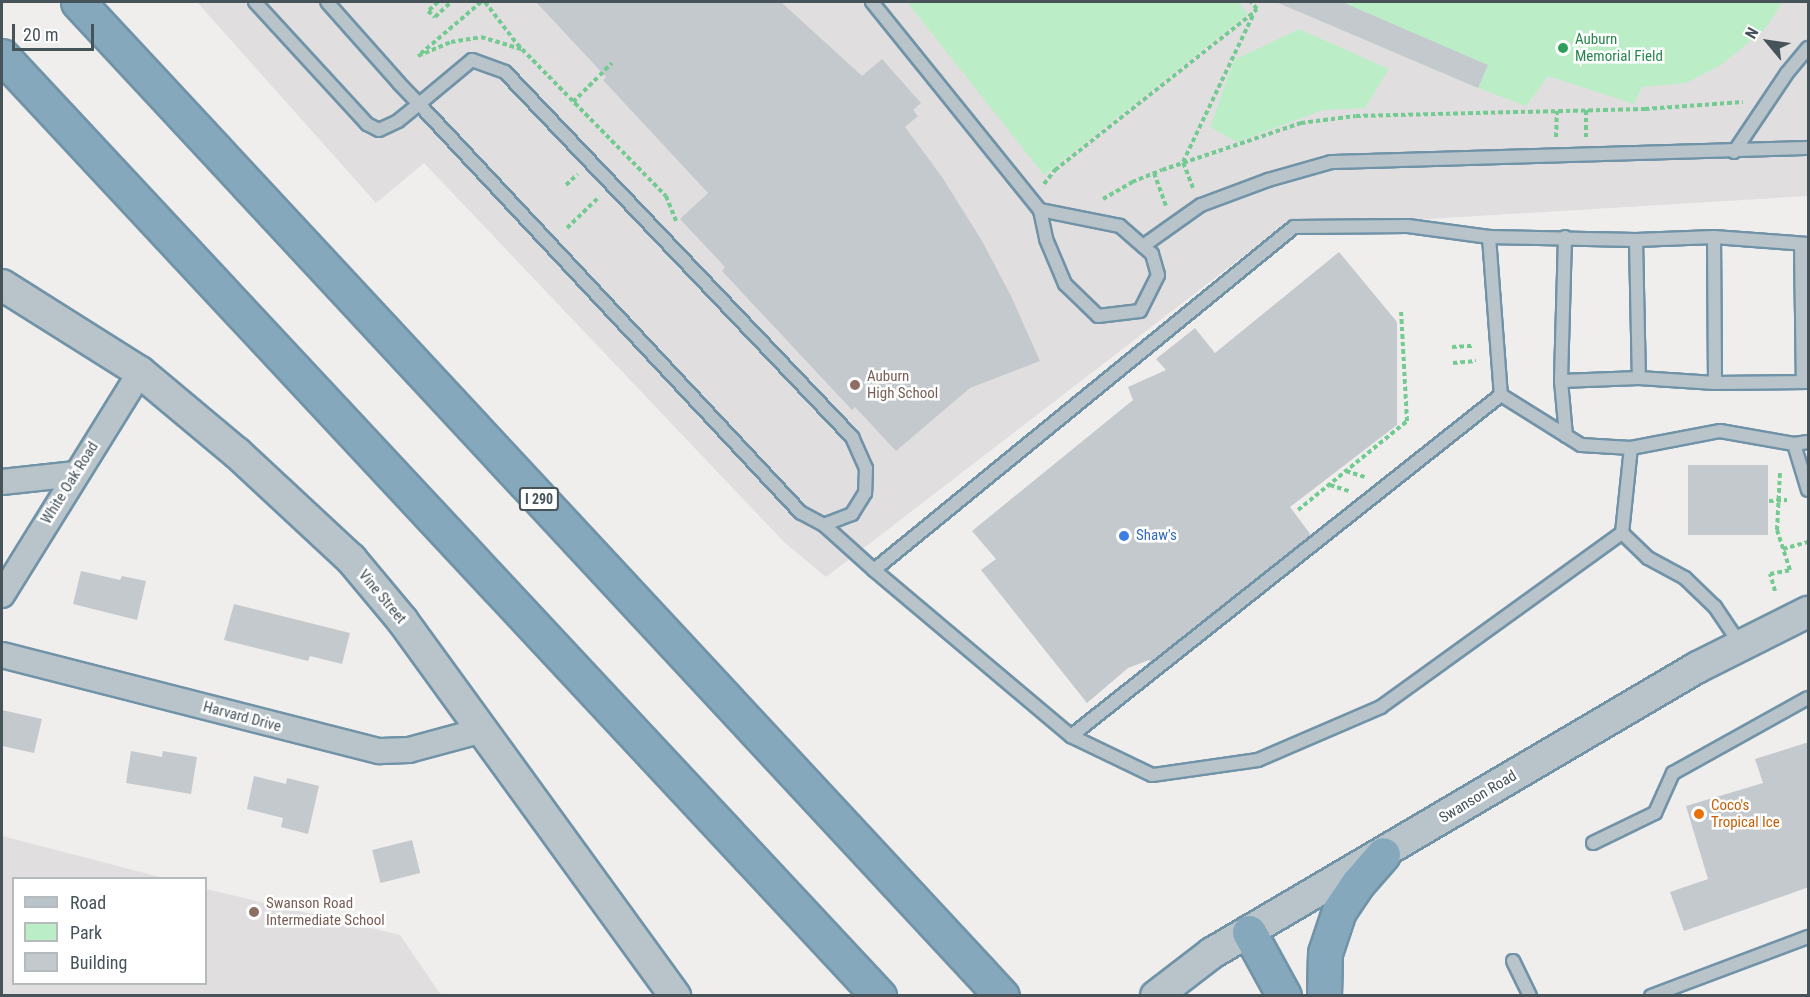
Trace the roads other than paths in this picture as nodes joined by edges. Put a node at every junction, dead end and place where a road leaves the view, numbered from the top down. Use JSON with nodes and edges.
{"nodes":[{"id":1,"x":78,"y":2,"type":"edge"},
{"id":2,"x":255,"y":2,"type":"edge"},
{"id":3,"x":327,"y":2,"type":"edge"},
{"id":4,"x":872,"y":2,"type":"edge"},
{"id":5,"x":1809,"y":48,"type":"edge"},
{"id":6,"x":2,"y":56,"type":"edge"},
{"id":7,"x":418,"y":104,"type":"junction"},
{"id":8,"x":1809,"y":148,"type":"edge"},
{"id":9,"x":1734,"y":152,"type":"junction"},
{"id":10,"x":1040,"y":210,"type":"junction"},
{"id":11,"x":1489,"y":237,"type":"junction"},
{"id":12,"x":1565,"y":237,"type":"junction"},
{"id":13,"x":1714,"y":237,"type":"junction"},
{"id":14,"x":1636,"y":240,"type":"junction"},
{"id":15,"x":1805,"y":244,"type":"edge"},
{"id":16,"x":1143,"y":246,"type":"junction"},
{"id":17,"x":2,"y":285,"type":"edge"},
{"id":18,"x":140,"y":372,"type":"junction"},
{"id":19,"x":1639,"y":378,"type":"junction"},
{"id":20,"x":1561,"y":381,"type":"junction"},
{"id":21,"x":1806,"y":382,"type":"edge"},
{"id":22,"x":1715,"y":383,"type":"junction"},
{"id":23,"x":1501,"y":395,"type":"junction"},
{"id":24,"x":1566,"y":436,"type":"junction"},
{"id":25,"x":1809,"y":442,"type":"edge"},
{"id":26,"x":1794,"y":444,"type":"junction"},
{"id":27,"x":1631,"y":448,"type":"junction"},
{"id":28,"x":76,"y":474,"type":"junction"},
{"id":29,"x":2,"y":482,"type":"edge"},
{"id":30,"x":1809,"y":490,"type":"edge"},
{"id":31,"x":824,"y":525,"type":"junction"},
{"id":32,"x":1622,"y":533,"type":"junction"},
{"id":33,"x":874,"y":570,"type":"junction"},
{"id":34,"x":2,"y":595,"type":"edge"},
{"id":35,"x":1809,"y":612,"type":"edge"},
{"id":36,"x":1740,"y":644,"type":"junction"},
{"id":37,"x":2,"y":654,"type":"edge"},
{"id":38,"x":1809,"y":698,"type":"edge"},
{"id":39,"x":483,"y":730,"type":"junction"},
{"id":40,"x":1071,"y":736,"type":"junction"},
{"id":41,"x":1593,"y":843,"type":"dead end"},
{"id":42,"x":1383,"y":854,"type":"junction"},
{"id":43,"x":1249,"y":932,"type":"junction"},
{"id":44,"x":1809,"y":937,"type":"edge"},
{"id":45,"x":1513,"y":962,"type":"dead end"},
{"id":46,"x":675,"y":996,"type":"edge"},
{"id":47,"x":879,"y":996,"type":"edge"},
{"id":48,"x":1002,"y":996,"type":"edge"},
{"id":49,"x":1156,"y":996,"type":"edge"},
{"id":50,"x":1284,"y":996,"type":"edge"},
{"id":51,"x":1324,"y":996,"type":"edge"},
{"id":52,"x":1530,"y":996,"type":"edge"},
{"id":53,"x":1651,"y":996,"type":"edge"}],
"edges":[{"from":1,"to":48,"type":"highway","number":"I 290"},
{"from":2,"to":7,"type":"lane"},
{"from":3,"to":7,"type":"lane"},
{"from":4,"to":10,"type":"lane"},
{"from":5,"to":9,"type":"lane"},
{"from":6,"to":47,"type":"highway"},
{"from":7,"to":31,"type":"lane"},
{"from":7,"to":31,"type":"lane"},
{"from":8,"to":9,"type":"lane"},
{"from":9,"to":16,"type":"lane"},
{"from":10,"to":16,"type":"lane"},
{"from":10,"to":16,"type":"lane"},
{"from":11,"to":12,"type":"lane"},
{"from":11,"to":23,"type":"lane"},
{"from":11,"to":33,"type":"lane"},
{"from":12,"to":14,"type":"lane"},
{"from":12,"to":20,"type":"lane"},
{"from":13,"to":14,"type":"lane"},
{"from":13,"to":15,"type":"lane"},
{"from":13,"to":22,"type":"lane"},
{"from":14,"to":19,"type":"lane"},
{"from":15,"to":21,"type":"lane"},
{"from":17,"to":18,"type":"street","name":"Vine Street"},
{"from":18,"to":28,"type":"street","name":"White Oak Road"},
{"from":18,"to":39,"type":"street","name":"Vine Street"},
{"from":19,"to":20,"type":"lane"},
{"from":19,"to":22,"type":"lane"},
{"from":20,"to":24,"type":"lane"},
{"from":21,"to":22,"type":"lane"},
{"from":23,"to":24,"type":"lane"},
{"from":23,"to":40,"type":"lane"},
{"from":24,"to":27,"type":"lane"},
{"from":25,"to":26,"type":"lane"},
{"from":26,"to":27,"type":"lane"},
{"from":26,"to":30,"type":"lane"},
{"from":27,"to":32,"type":"lane"},
{"from":28,"to":29,"type":"street"},
{"from":28,"to":34,"type":"street","name":"White Oak Road"},
{"from":31,"to":33,"type":"lane"},
{"from":32,"to":36,"type":"lane"},
{"from":32,"to":40,"type":"lane"},
{"from":33,"to":40,"type":"lane"},
{"from":35,"to":36,"type":"street","name":"Swanson Road"},
{"from":36,"to":42,"type":"street","name":"Swanson Road"},
{"from":37,"to":39,"type":"street","name":"Harvard Drive"},
{"from":38,"to":41,"type":"lane"},
{"from":39,"to":46,"type":"street","name":"Vine Street"},
{"from":42,"to":43,"type":"street","name":"Swanson Road"},
{"from":42,"to":51,"type":"highway"},
{"from":43,"to":49,"type":"street","name":"Swanson Road"},
{"from":43,"to":50,"type":"highway"},
{"from":44,"to":53,"type":"lane"},
{"from":45,"to":52,"type":"lane"}]}
